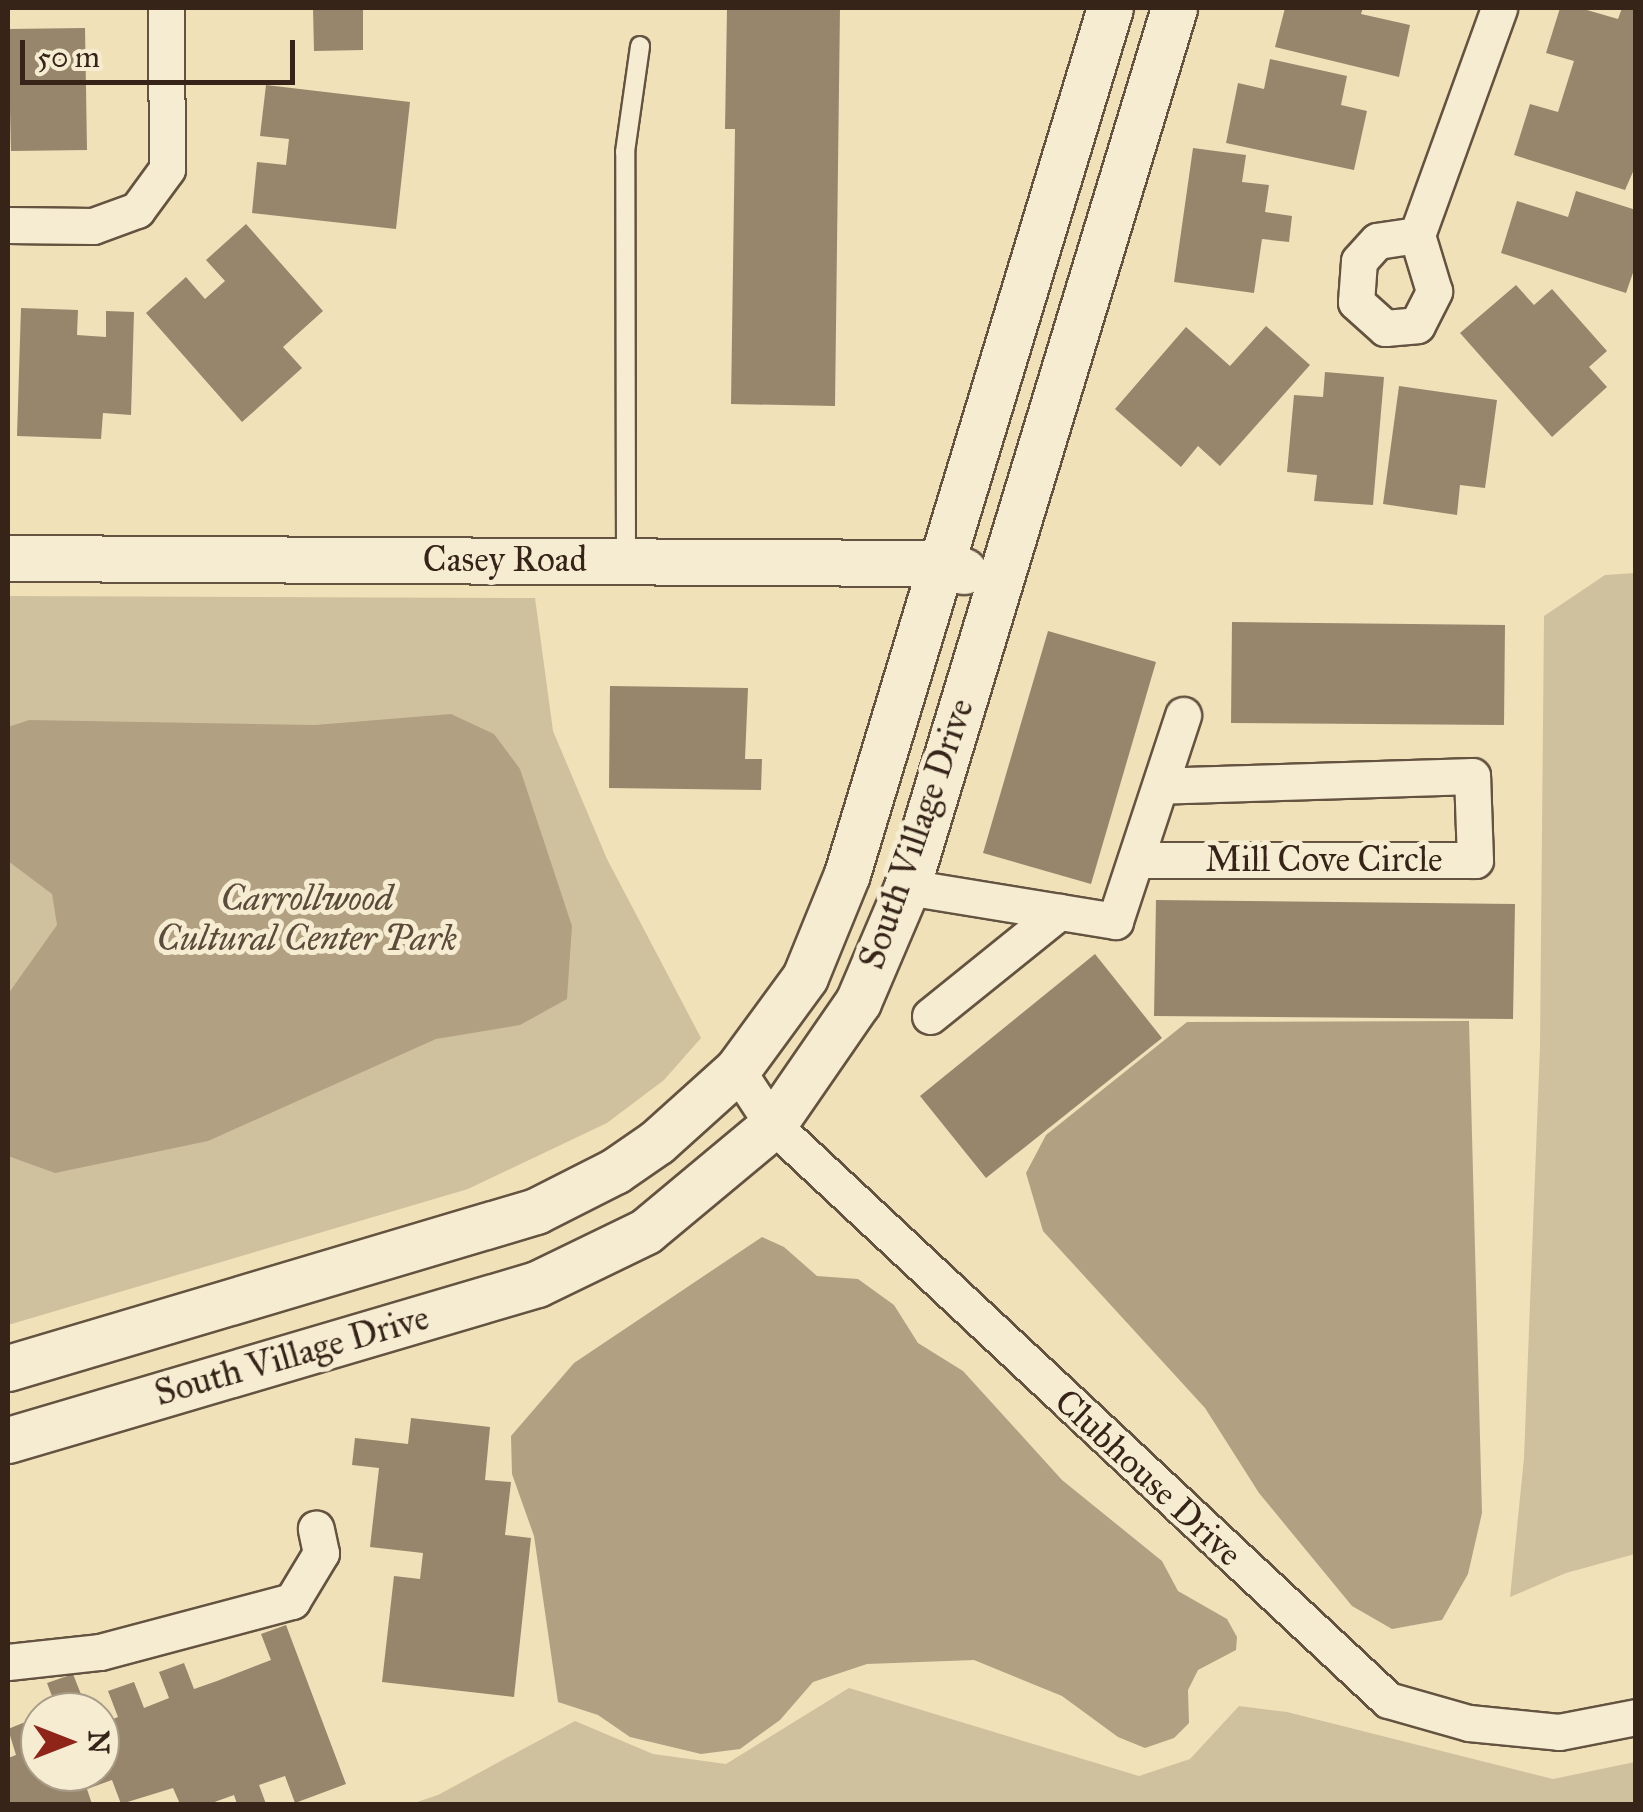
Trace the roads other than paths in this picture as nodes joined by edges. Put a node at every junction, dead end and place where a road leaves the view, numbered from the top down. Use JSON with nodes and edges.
{"nodes":[{"id":1,"x":166,"y":8,"type":"edge"},
{"id":2,"x":1110,"y":8,"type":"edge"},
{"id":3,"x":1174,"y":8,"type":"edge"},
{"id":4,"x":1499,"y":8,"type":"edge"},
{"id":5,"x":640,"y":46,"type":"dead end"},
{"id":6,"x":8,"y":225,"type":"edge"},
{"id":7,"x":1417,"y":235,"type":"dead end"},
{"id":8,"x":8,"y":558,"type":"edge"},
{"id":9,"x":626,"y":561,"type":"junction"},
{"id":10,"x":939,"y":564,"type":"junction"},
{"id":11,"x":999,"y":582,"type":"junction"},
{"id":12,"x":1183,"y":715,"type":"dead end"},
{"id":13,"x":1162,"y":786,"type":"junction"},
{"id":14,"x":1139,"y":860,"type":"junction"},
{"id":15,"x":906,"y":887,"type":"junction"},
{"id":16,"x":1058,"y":912,"type":"junction"},
{"id":17,"x":930,"y":1016,"type":"dead end"},
{"id":18,"x":737,"y":1070,"type":"junction"},
{"id":19,"x":774,"y":1126,"type":"junction"},
{"id":20,"x":8,"y":1368,"type":"edge"},
{"id":21,"x":8,"y":1440,"type":"edge"},
{"id":22,"x":316,"y":1529,"type":"dead end"},
{"id":23,"x":8,"y":1662,"type":"edge"},
{"id":24,"x":1636,"y":1717,"type":"edge"}],
"edges":[{"from":1,"to":6,"type":"street"},
{"from":2,"to":10,"type":"street","name":"South Village Drive"},
{"from":3,"to":11,"type":"street","name":"South Village Drive"},
{"from":4,"to":7,"type":"street"},
{"from":5,"to":9,"type":"lane"},
{"from":8,"to":9,"type":"street","name":"Casey Road"},
{"from":9,"to":10,"type":"street","name":"Casey Road"},
{"from":10,"to":11,"type":"street","name":"Casey Road"},
{"from":10,"to":18,"type":"street","name":"South Village Drive"},
{"from":11,"to":15,"type":"street","name":"South Village Drive"},
{"from":12,"to":13,"type":"street"},
{"from":13,"to":14,"type":"street"},
{"from":13,"to":14,"type":"street","name":"Mill Cove Circle"},
{"from":14,"to":16,"type":"street"},
{"from":15,"to":16,"type":"street"},
{"from":15,"to":19,"type":"street","name":"South Village Drive"},
{"from":16,"to":17,"type":"street"},
{"from":18,"to":19,"type":"street","name":"Clubhouse Drive"},
{"from":18,"to":20,"type":"street","name":"South Village Drive"},
{"from":19,"to":21,"type":"street","name":"South Village Drive"},
{"from":19,"to":24,"type":"street","name":"Clubhouse Drive"},
{"from":22,"to":23,"type":"street"}]}
